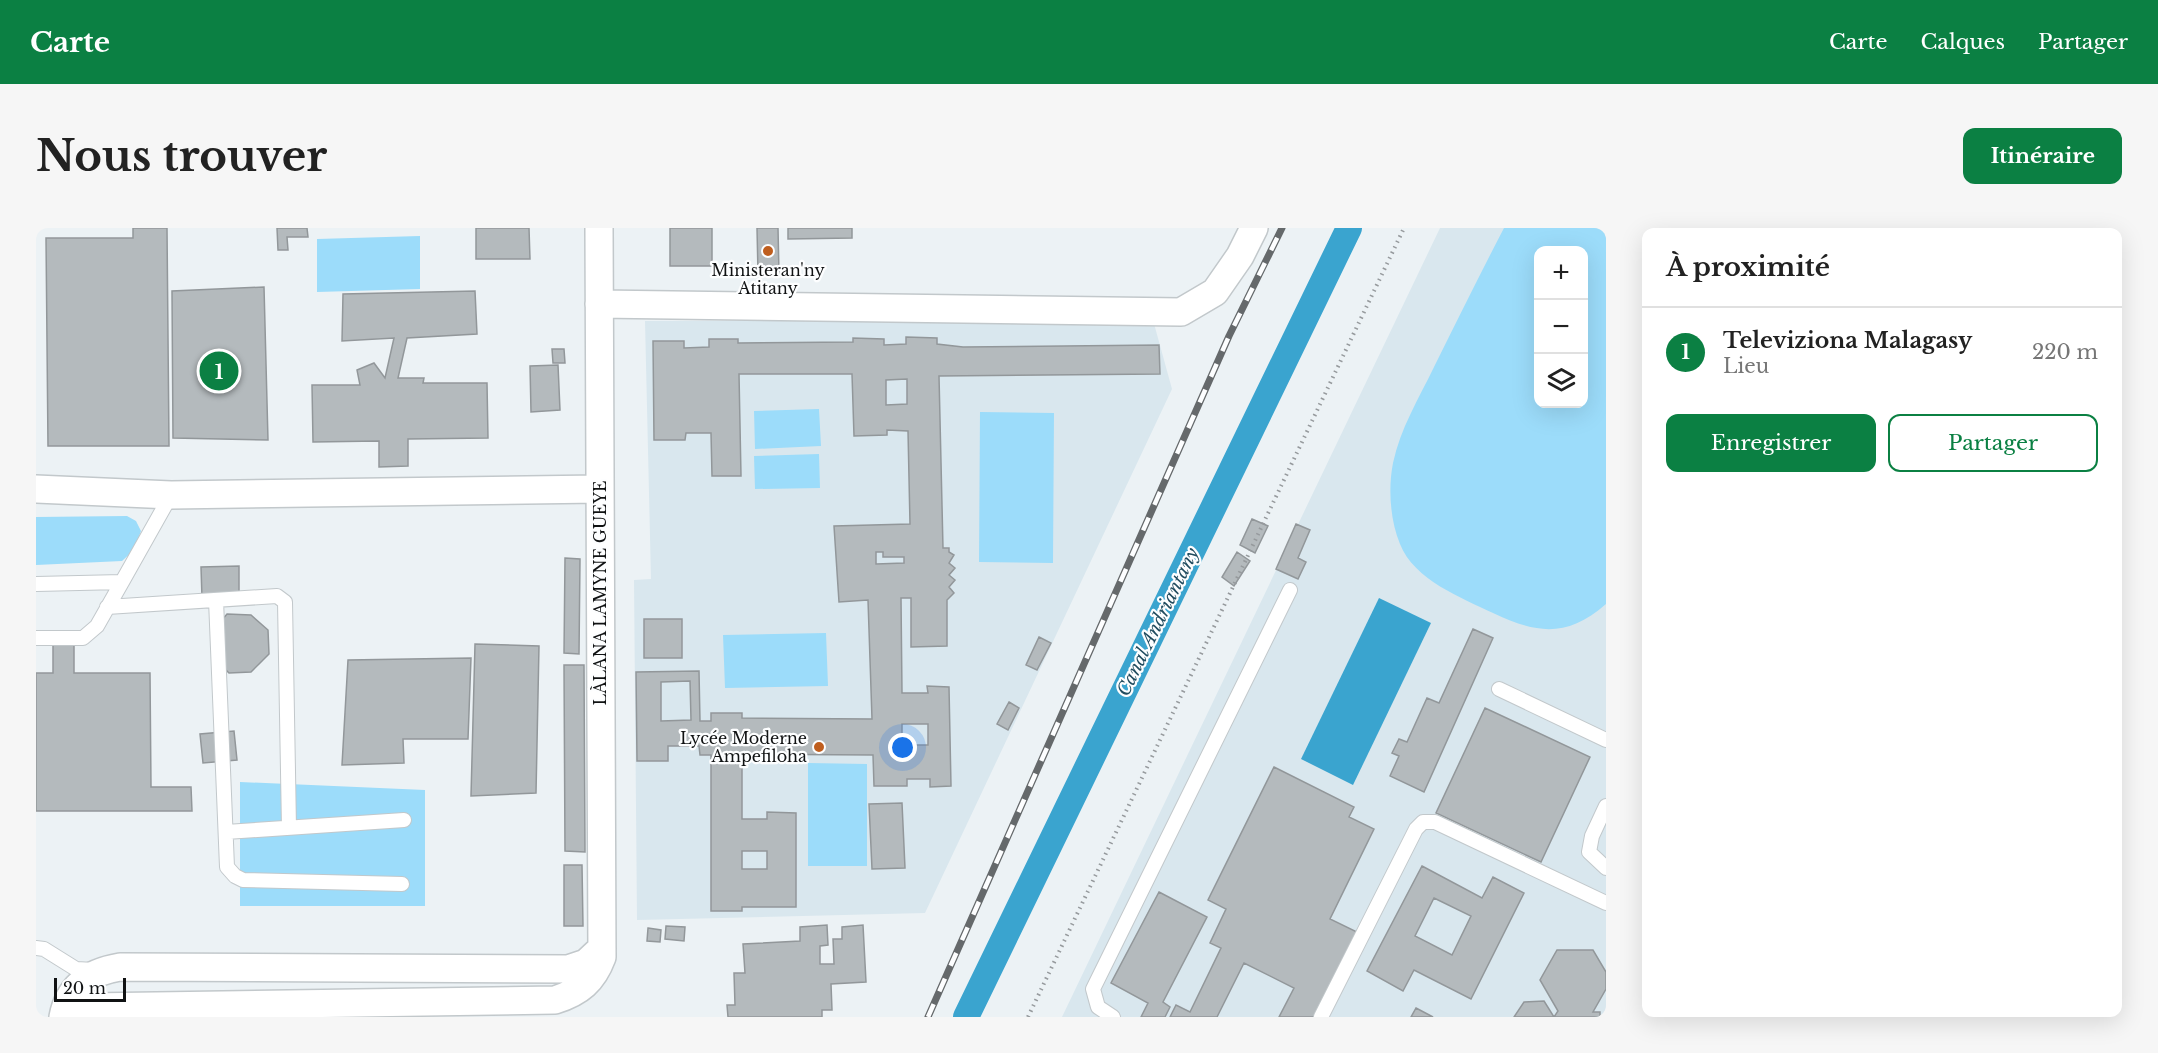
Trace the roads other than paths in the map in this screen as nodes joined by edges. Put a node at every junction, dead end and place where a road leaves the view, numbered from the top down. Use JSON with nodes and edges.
{"nodes":[{"id":1,"x":599,"y":228,"type":"edge"},
{"id":2,"x":1254,"y":228,"type":"edge"},
{"id":3,"x":599,"y":304,"type":"junction"},
{"id":4,"x":36,"y":489,"type":"edge"},
{"id":5,"x":599,"y":489,"type":"junction"},
{"id":6,"x":171,"y":495,"type":"junction"},
{"id":7,"x":122,"y":582,"type":"junction"},
{"id":8,"x":36,"y":584,"type":"edge"},
{"id":9,"x":1290,"y":590,"type":"dead end"},
{"id":10,"x":216,"y":600,"type":"junction"},
{"id":11,"x":107,"y":607,"type":"junction"},
{"id":12,"x":36,"y":638,"type":"edge"},
{"id":13,"x":1499,"y":689,"type":"dead end"},
{"id":14,"x":1606,"y":740,"type":"edge"},
{"id":15,"x":1606,"y":806,"type":"edge"},
{"id":16,"x":404,"y":820,"type":"dead end"},
{"id":17,"x":289,"y":828,"type":"junction"},
{"id":18,"x":226,"y":832,"type":"junction"},
{"id":19,"x":1606,"y":868,"type":"edge"},
{"id":20,"x":402,"y":884,"type":"dead end"},
{"id":21,"x":1606,"y":903,"type":"edge"},
{"id":22,"x":36,"y":948,"type":"edge"},
{"id":23,"x":602,"y":953,"type":"junction"},
{"id":24,"x":97,"y":971,"type":"junction"},
{"id":25,"x":81,"y":1012,"type":"edge"},
{"id":26,"x":63,"y":1017,"type":"edge"},
{"id":27,"x":1113,"y":1017,"type":"edge"},
{"id":28,"x":1321,"y":1017,"type":"edge"}],
"edges":[{"from":1,"to":3,"type":"street","name":"LÀLANA LAMYNE GUEYE"},
{"from":2,"to":3,"type":"street"},
{"from":3,"to":5,"type":"street","name":"LÀLANA LAMYNE GUEYE"},
{"from":4,"to":6,"type":"street"},
{"from":5,"to":6,"type":"street"},
{"from":5,"to":23,"type":"street","name":"LÀLANA LAMYNE GUEYE"},
{"from":6,"to":7,"type":"lane"},
{"from":7,"to":8,"type":"lane"},
{"from":7,"to":11,"type":"lane"},
{"from":9,"to":27,"type":"lane"},
{"from":10,"to":11,"type":"lane"},
{"from":10,"to":17,"type":"lane"},
{"from":10,"to":18,"type":"lane"},
{"from":11,"to":12,"type":"lane"},
{"from":13,"to":14,"type":"lane"},
{"from":15,"to":19,"type":"lane"},
{"from":16,"to":17,"type":"lane"},
{"from":17,"to":18,"type":"lane"},
{"from":18,"to":20,"type":"lane"},
{"from":21,"to":28,"type":"lane"},
{"from":22,"to":24,"type":"lane"},
{"from":23,"to":24,"type":"street"},
{"from":23,"to":25,"type":"street"},
{"from":24,"to":26,"type":"street"}]}
